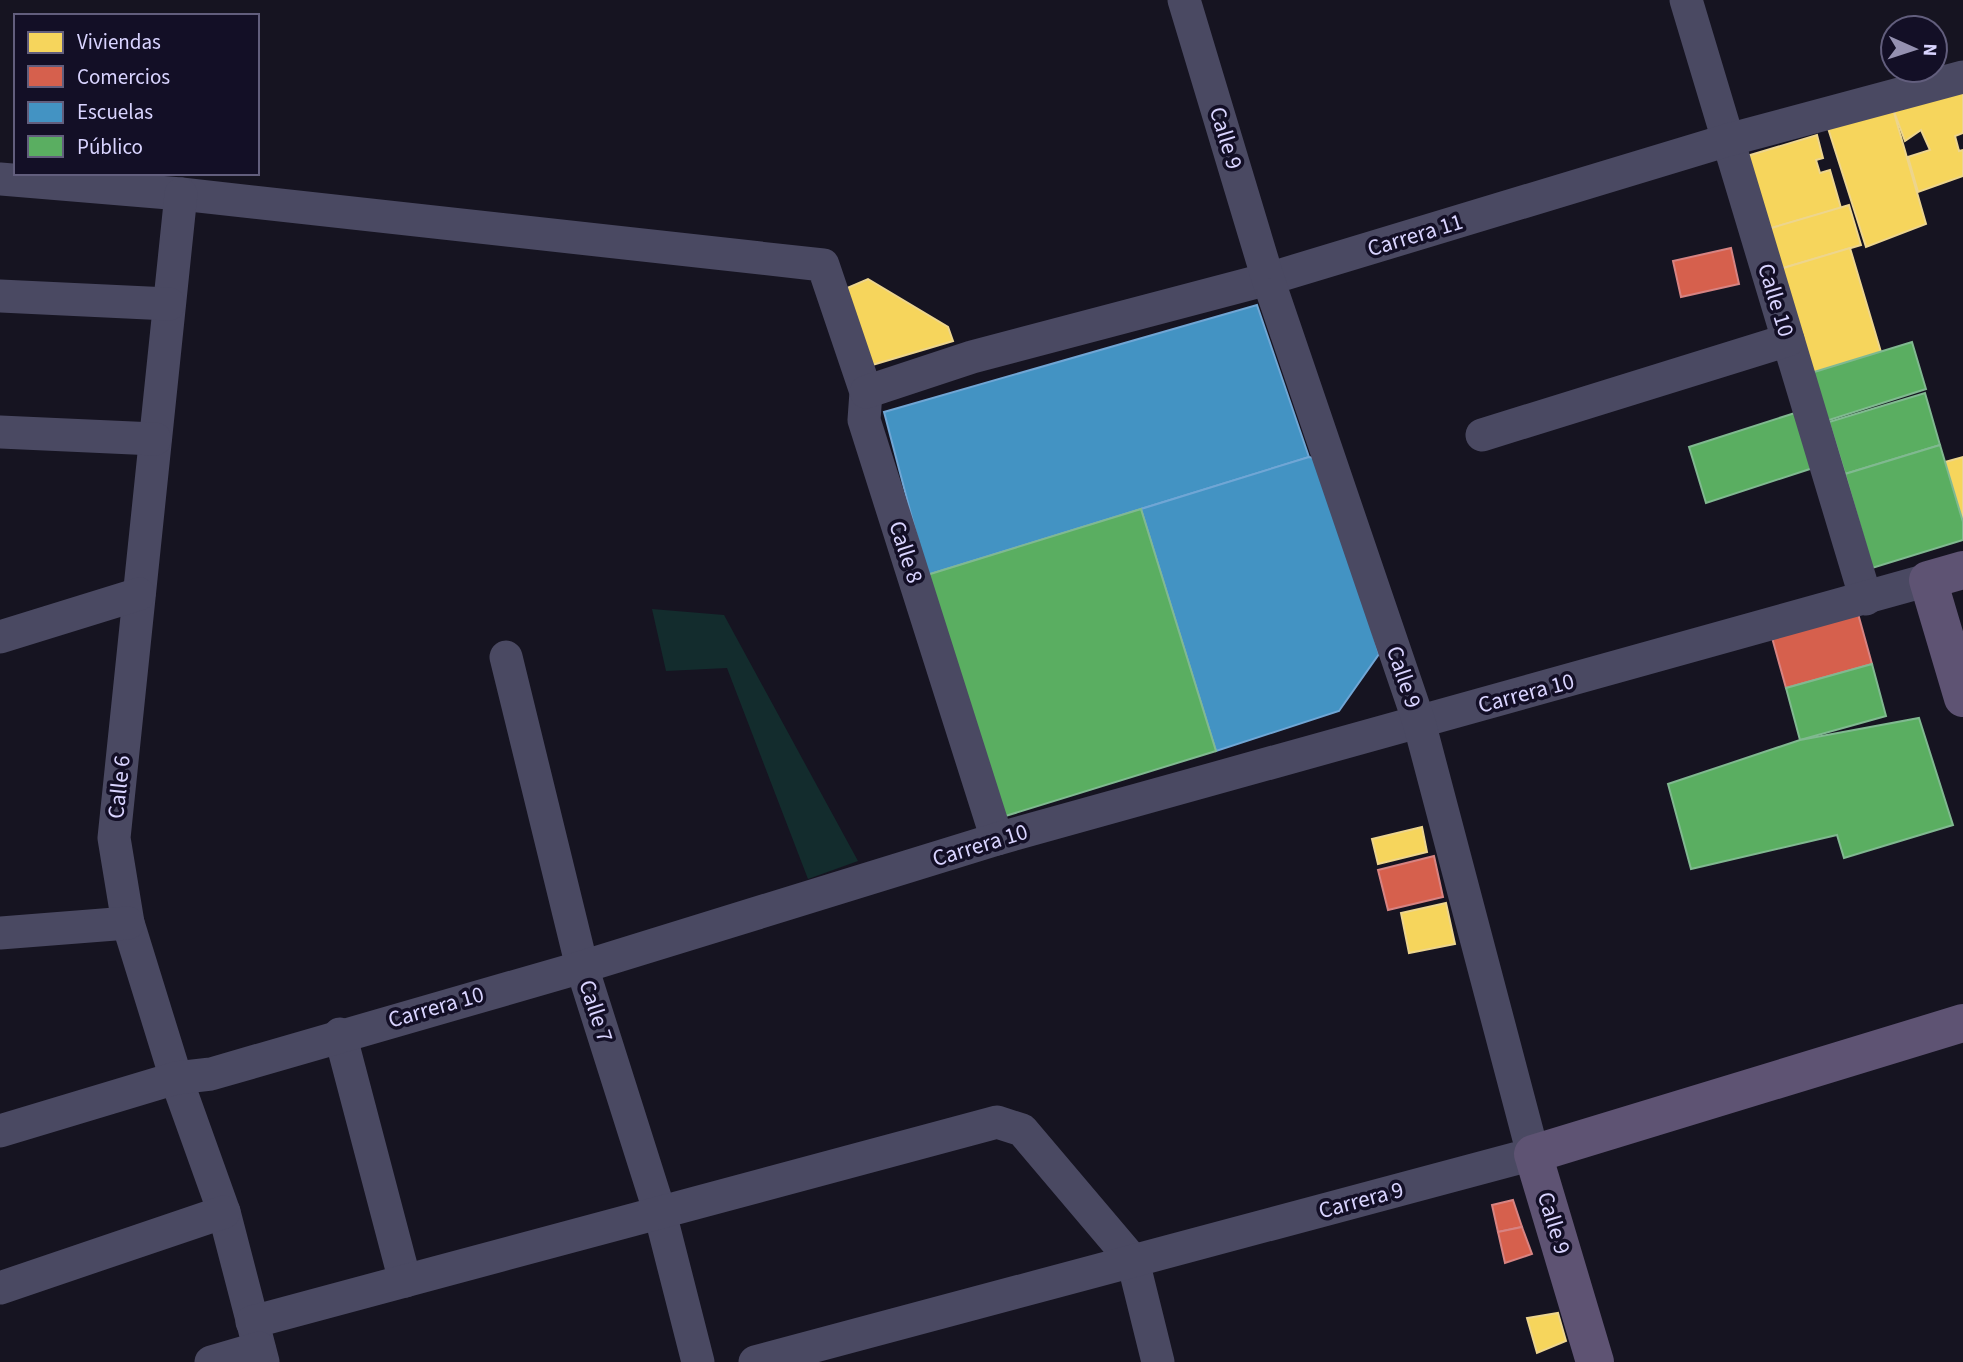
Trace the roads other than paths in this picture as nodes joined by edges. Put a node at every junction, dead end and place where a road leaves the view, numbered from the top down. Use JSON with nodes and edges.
{"nodes":[{"id":1,"x":1184,"y":0,"type":"edge"},
{"id":2,"x":1686,"y":0,"type":"edge"},
{"id":3,"x":1963,"y":77,"type":"edge"},
{"id":4,"x":1728,"y":140,"type":"junction"},
{"id":5,"x":0,"y":179,"type":"edge"},
{"id":6,"x":181,"y":194,"type":"junction"},
{"id":7,"x":1268,"y":279,"type":"junction"},
{"id":8,"x":0,"y":296,"type":"edge"},
{"id":9,"x":169,"y":304,"type":"junction"},
{"id":10,"x":1788,"y":340,"type":"junction"},
{"id":11,"x":866,"y":392,"type":"junction"},
{"id":12,"x":0,"y":432,"type":"edge"},
{"id":13,"x":1482,"y":435,"type":"dead end"},
{"id":14,"x":155,"y":439,"type":"junction"},
{"id":15,"x":1945,"y":575,"type":"edge"},
{"id":16,"x":139,"y":594,"type":"junction"},
{"id":17,"x":1866,"y":599,"type":"junction"},
{"id":18,"x":0,"y":638,"type":"edge"},
{"id":19,"x":506,"y":657,"type":"dead end"},
{"id":20,"x":1963,"y":698,"type":"edge"},
{"id":21,"x":1419,"y":722,"type":"junction"},
{"id":22,"x":997,"y":839,"type":"junction"},
{"id":23,"x":128,"y":923,"type":"junction"},
{"id":24,"x":0,"y":933,"type":"edge"},
{"id":25,"x":582,"y":967,"type":"junction"},
{"id":26,"x":1963,"y":1023,"type":"edge"},
{"id":27,"x":340,"y":1034,"type":"junction"},
{"id":28,"x":176,"y":1078,"type":"junction"},
{"id":29,"x":0,"y":1131,"type":"edge"},
{"id":30,"x":1533,"y":1154,"type":"junction"},
{"id":31,"x":224,"y":1212,"type":"junction"},
{"id":32,"x":660,"y":1213,"type":"junction"},
{"id":33,"x":1133,"y":1261,"type":"junction"},
{"id":34,"x":405,"y":1281,"type":"junction"},
{"id":35,"x":0,"y":1289,"type":"edge"},
{"id":36,"x":258,"y":1344,"type":"edge"},
{"id":37,"x":211,"y":1362,"type":"edge"},
{"id":38,"x":698,"y":1362,"type":"edge"},
{"id":39,"x":755,"y":1362,"type":"edge"},
{"id":40,"x":1158,"y":1362,"type":"edge"},
{"id":41,"x":1595,"y":1362,"type":"edge"}],
"edges":[{"from":1,"to":7,"type":"street","name":"Calle 9"},
{"from":2,"to":4,"type":"street","name":"Calle 10"},
{"from":3,"to":4,"type":"street","name":"Carrera 11"},
{"from":4,"to":7,"type":"street","name":"Carrera 11"},
{"from":4,"to":10,"type":"street","name":"Calle 10"},
{"from":5,"to":6,"type":"street"},
{"from":6,"to":9,"type":"street","name":"Calle 6"},
{"from":6,"to":11,"type":"street","name":"Calle 8"},
{"from":7,"to":11,"type":"street","name":"Carrera 11"},
{"from":7,"to":21,"type":"street","name":"Calle 9"},
{"from":8,"to":9,"type":"street"},
{"from":9,"to":14,"type":"street","name":"Calle 6"},
{"from":10,"to":13,"type":"street"},
{"from":10,"to":17,"type":"street","name":"Calle 10"},
{"from":11,"to":22,"type":"street","name":"Calle 8"},
{"from":12,"to":14,"type":"street"},
{"from":14,"to":16,"type":"street","name":"Calle 6"},
{"from":15,"to":17,"type":"street","name":"Carrera 10"},
{"from":15,"to":20,"type":"main road"},
{"from":16,"to":18,"type":"street"},
{"from":16,"to":23,"type":"street","name":"Calle 6"},
{"from":17,"to":21,"type":"street","name":"Carrera 10"},
{"from":19,"to":25,"type":"street","name":"Calle 7"},
{"from":21,"to":22,"type":"street","name":"Carrera 10"},
{"from":21,"to":30,"type":"street","name":"Calle 9"},
{"from":22,"to":25,"type":"street","name":"Carrera 10"},
{"from":23,"to":24,"type":"street"},
{"from":23,"to":28,"type":"street","name":"Calle 6"},
{"from":25,"to":27,"type":"street","name":"Carrera 10"},
{"from":25,"to":32,"type":"street","name":"Calle 7"},
{"from":26,"to":30,"type":"main road","name":"Carrera 9"},
{"from":27,"to":28,"type":"street","name":"Carrera 10"},
{"from":27,"to":34,"type":"street"},
{"from":28,"to":29,"type":"street","name":"Carrera 10"},
{"from":28,"to":31,"type":"street","name":"Calle 6"},
{"from":30,"to":33,"type":"street","name":"Carrera 9"},
{"from":30,"to":41,"type":"main road","name":"Calle 9"},
{"from":31,"to":35,"type":"street"},
{"from":31,"to":36,"type":"street","name":"Calle 6"},
{"from":32,"to":33,"type":"street"},
{"from":32,"to":34,"type":"street"},
{"from":32,"to":38,"type":"street","name":"Calle 7"},
{"from":33,"to":39,"type":"street","name":"Carrera 9"},
{"from":33,"to":40,"type":"street"},
{"from":34,"to":36,"type":"street"},
{"from":36,"to":37,"type":"street"}]}
